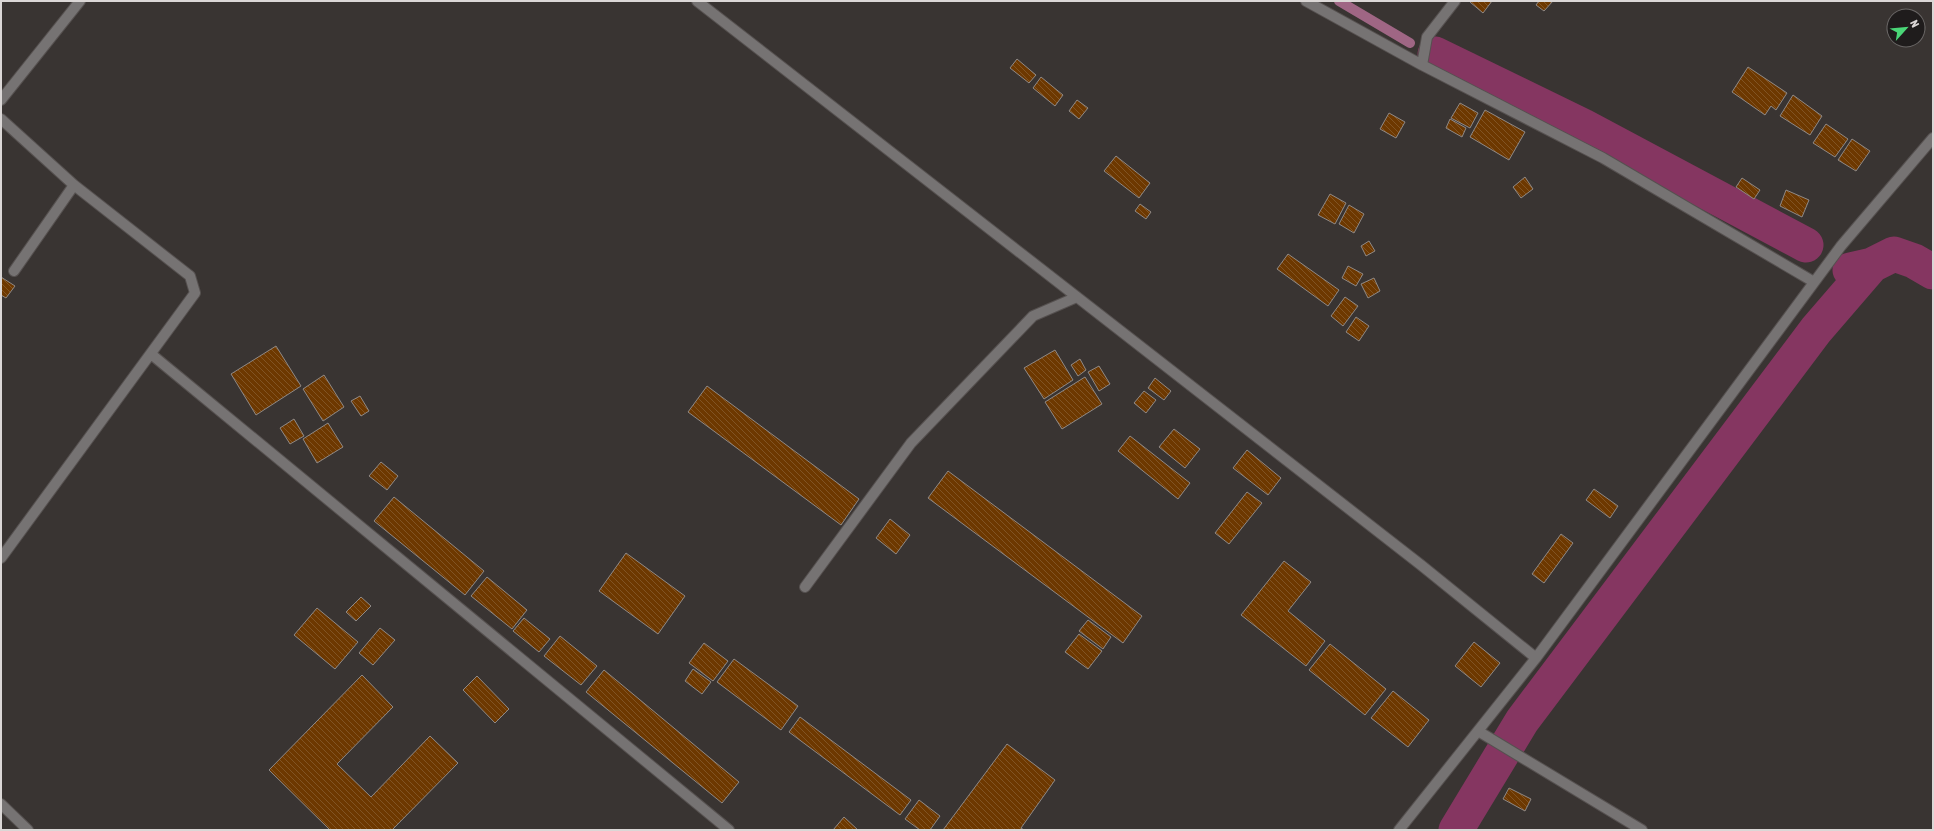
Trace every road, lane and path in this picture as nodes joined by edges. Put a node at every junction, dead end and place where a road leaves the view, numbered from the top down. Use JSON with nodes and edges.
{"nodes":[{"id":1,"x":80,"y":1,"type":"edge"},
{"id":2,"x":697,"y":1,"type":"edge"},
{"id":3,"x":1306,"y":1,"type":"edge"},
{"id":4,"x":1455,"y":1,"type":"edge"},
{"id":5,"x":1422,"y":65,"type":"junction"},
{"id":6,"x":1,"y":100,"type":"edge"},
{"id":7,"x":1,"y":119,"type":"edge"},
{"id":8,"x":1933,"y":138,"type":"edge"},
{"id":9,"x":74,"y":185,"type":"junction"},
{"id":10,"x":14,"y":271,"type":"dead end"},
{"id":11,"x":1814,"y":282,"type":"junction"},
{"id":12,"x":1078,"y":297,"type":"junction"},
{"id":13,"x":151,"y":354,"type":"junction"},
{"id":14,"x":1,"y":558,"type":"edge"},
{"id":15,"x":805,"y":587,"type":"dead end"},
{"id":16,"x":1536,"y":658,"type":"junction"},
{"id":17,"x":1478,"y":732,"type":"junction"},
{"id":18,"x":1,"y":804,"type":"edge"},
{"id":19,"x":28,"y":830,"type":"edge"},
{"id":20,"x":729,"y":830,"type":"edge"},
{"id":21,"x":1399,"y":830,"type":"edge"},
{"id":22,"x":1642,"y":830,"type":"edge"}],
"edges":[{"from":1,"to":6,"type":"street"},
{"from":2,"to":12,"type":"street"},
{"from":3,"to":5,"type":"street"},
{"from":4,"to":5,"type":"street"},
{"from":5,"to":11,"type":"street"},
{"from":7,"to":9,"type":"street"},
{"from":8,"to":11,"type":"street"},
{"from":9,"to":10,"type":"street"},
{"from":9,"to":13,"type":"street"},
{"from":11,"to":16,"type":"street"},
{"from":12,"to":15,"type":"street"},
{"from":12,"to":16,"type":"street"},
{"from":13,"to":14,"type":"street"},
{"from":13,"to":20,"type":"street"},
{"from":16,"to":17,"type":"street"},
{"from":17,"to":21,"type":"street"},
{"from":17,"to":22,"type":"street"},
{"from":18,"to":19,"type":"street"}]}
